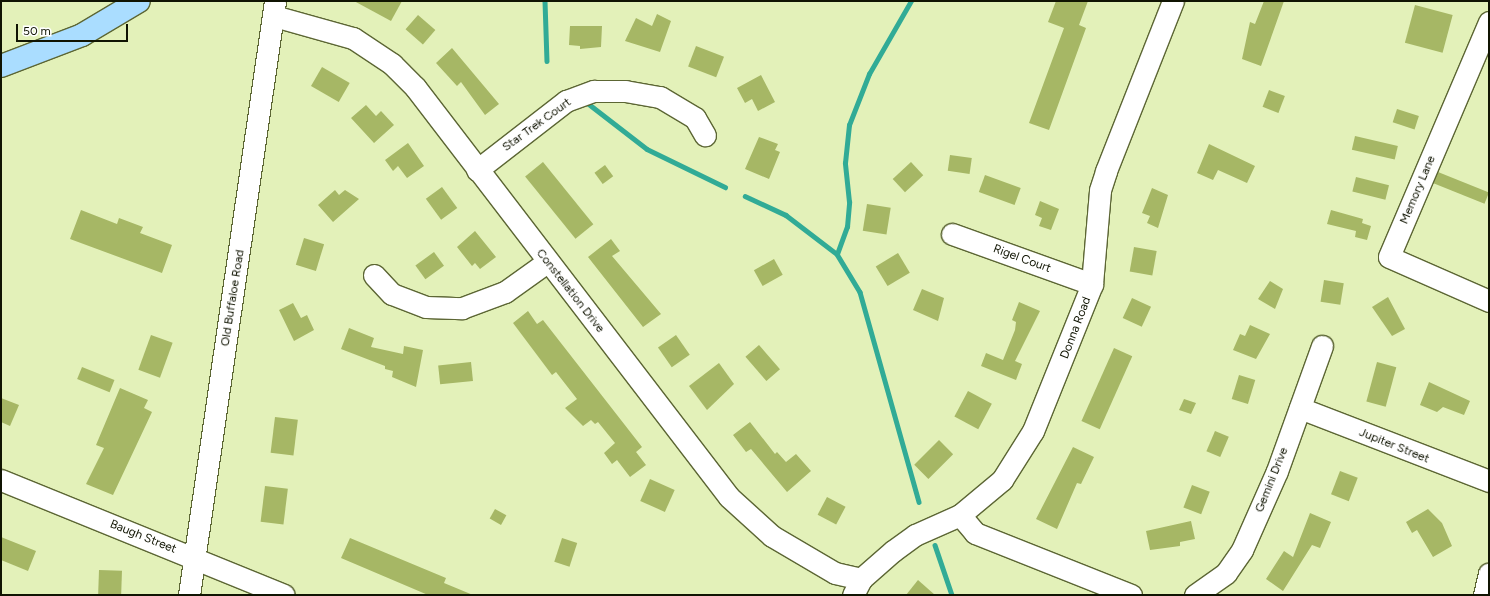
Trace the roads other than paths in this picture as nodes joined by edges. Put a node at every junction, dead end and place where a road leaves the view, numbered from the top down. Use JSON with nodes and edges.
{"nodes":[{"id":1,"x":139,"y":1,"type":"edge"},
{"id":2,"x":1174,"y":1,"type":"edge"},
{"id":3,"x":274,"y":8,"type":"edge"},
{"id":4,"x":1489,"y":22,"type":"edge"},
{"id":5,"x":1,"y":66,"type":"edge"},
{"id":6,"x":705,"y":135,"type":"dead end"},
{"id":7,"x":477,"y":170,"type":"junction"},
{"id":8,"x":952,"y":234,"type":"dead end"},
{"id":9,"x":547,"y":262,"type":"junction"},
{"id":10,"x":374,"y":275,"type":"dead end"},
{"id":11,"x":1092,"y":284,"type":"junction"},
{"id":12,"x":1489,"y":301,"type":"edge"},
{"id":13,"x":1322,"y":346,"type":"dead end"},
{"id":14,"x":1300,"y":408,"type":"junction"},
{"id":15,"x":1,"y":480,"type":"edge"},
{"id":16,"x":1489,"y":481,"type":"edge"},
{"id":17,"x":960,"y":515,"type":"junction"},
{"id":18,"x":194,"y":558,"type":"junction"},
{"id":19,"x":1489,"y":574,"type":"edge"},
{"id":20,"x":857,"y":587,"type":"edge"},
{"id":21,"x":189,"y":595,"type":"edge"},
{"id":22,"x":284,"y":595,"type":"edge"},
{"id":23,"x":1131,"y":595,"type":"edge"},
{"id":24,"x":1195,"y":595,"type":"edge"},
{"id":25,"x":1484,"y":595,"type":"edge"}],
"edges":[{"from":1,"to":5,"type":"main road"},
{"from":2,"to":11,"type":"street","name":"Donna Road"},
{"from":3,"to":7,"type":"street","name":"Constellation Drive"},
{"from":3,"to":18,"type":"street","name":"Old Buffaloe Road"},
{"from":4,"to":12,"type":"street","name":"Memory Lane"},
{"from":6,"to":7,"type":"street","name":"Star Trek Court"},
{"from":7,"to":9,"type":"street","name":"Constellation Drive"},
{"from":8,"to":11,"type":"street","name":"Rigel Court"},
{"from":9,"to":10,"type":"street"},
{"from":9,"to":20,"type":"street","name":"Constellation Drive"},
{"from":11,"to":17,"type":"street","name":"Donna Road"},
{"from":13,"to":14,"type":"street","name":"Gemini Drive"},
{"from":14,"to":16,"type":"street","name":"Jupiter Street"},
{"from":14,"to":24,"type":"street","name":"Gemini Drive"},
{"from":15,"to":18,"type":"street","name":"Baugh Street"},
{"from":17,"to":20,"type":"street","name":"Donna Road"},
{"from":17,"to":23,"type":"street"},
{"from":18,"to":21,"type":"street","name":"Old Buffaloe Road"},
{"from":18,"to":22,"type":"street","name":"Baugh Street"},
{"from":19,"to":25,"type":"street"}]}
